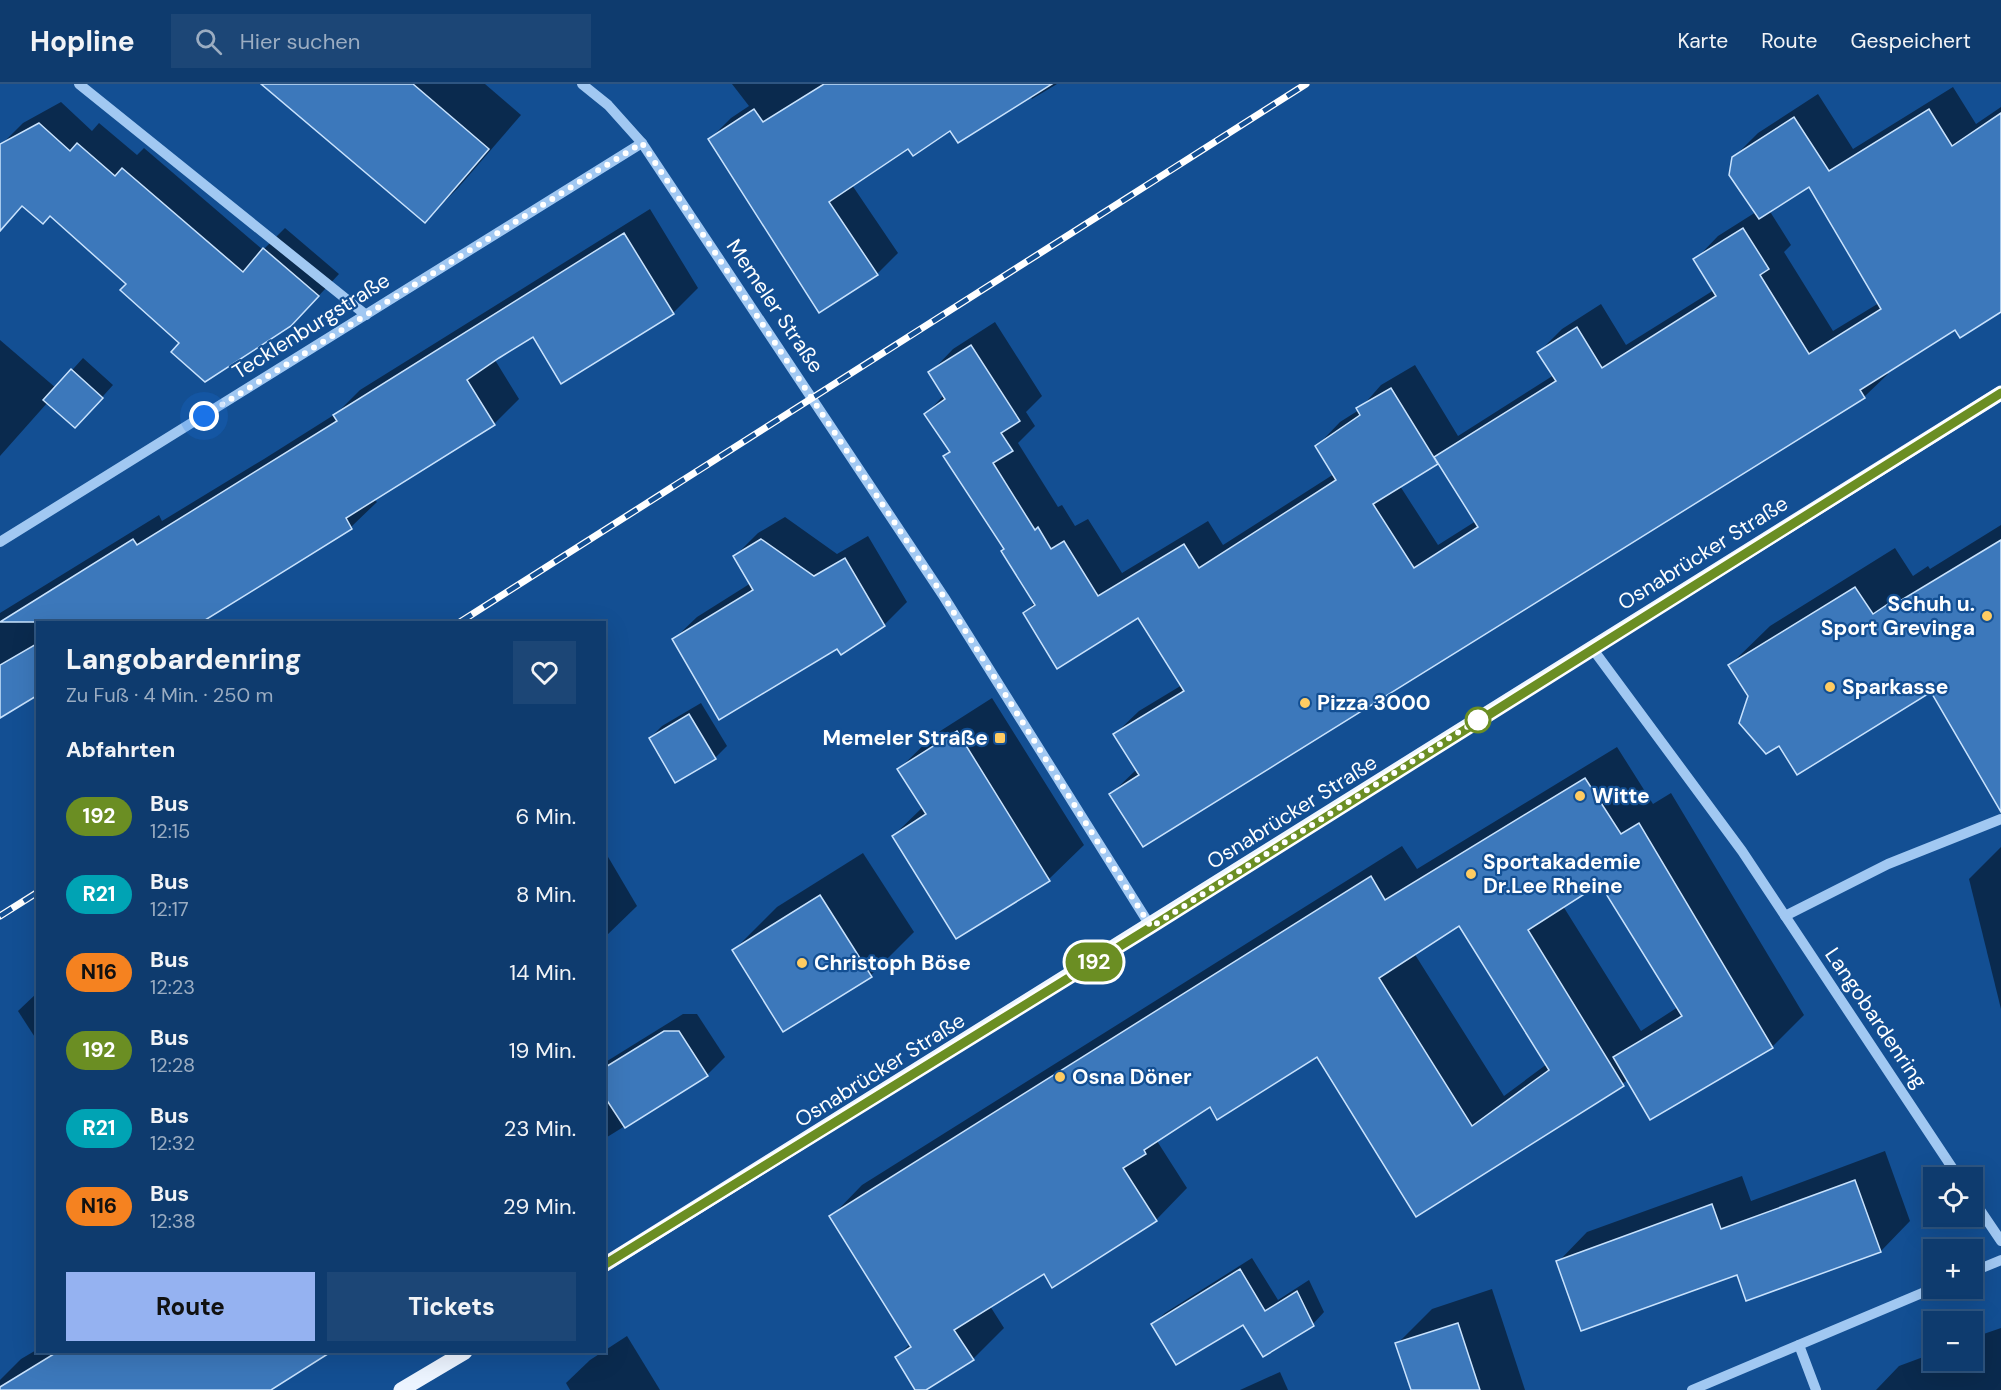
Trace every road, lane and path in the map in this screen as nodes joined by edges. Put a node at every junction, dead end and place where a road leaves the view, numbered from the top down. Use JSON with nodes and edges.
{"nodes":[{"id":1,"x":79,"y":84,"type":"edge"},
{"id":2,"x":582,"y":84,"type":"edge"},
{"id":3,"x":642,"y":143,"type":"junction"},
{"id":4,"x":366,"y":315,"type":"junction"},
{"id":5,"x":2001,"y":393,"type":"edge"},
{"id":6,"x":0,"y":543,"type":"edge"},
{"id":7,"x":1592,"y":648,"type":"junction"},
{"id":8,"x":2001,"y":819,"type":"edge"},
{"id":9,"x":1785,"y":916,"type":"junction"},
{"id":10,"x":1151,"y":927,"type":"junction"},
{"id":11,"x":1952,"y":1167,"type":"edge"},
{"id":12,"x":1983,"y":1214,"type":"edge"},
{"id":13,"x":2001,"y":1241,"type":"edge"},
{"id":14,"x":2001,"y":1260,"type":"edge"},
{"id":15,"x":606,"y":1264,"type":"edge"},
{"id":16,"x":1983,"y":1267,"type":"edge"},
{"id":17,"x":1923,"y":1293,"type":"edge"},
{"id":18,"x":1799,"y":1346,"type":"junction"},
{"id":19,"x":463,"y":1353,"type":"edge"},
{"id":20,"x":401,"y":1390,"type":"edge"},
{"id":21,"x":1692,"y":1390,"type":"edge"},
{"id":22,"x":1816,"y":1390,"type":"edge"}],
"edges":[{"from":1,"to":4,"type":"street"},
{"from":2,"to":3,"type":"street","name":"Memeler Straße"},
{"from":3,"to":4,"type":"street","name":"Tecklenburgstraße"},
{"from":3,"to":10,"type":"street","name":"Memeler Straße"},
{"from":4,"to":6,"type":"street","name":"Tecklenburgstraße"},
{"from":5,"to":7,"type":"main road","name":"Osnabrücker Straße"},
{"from":7,"to":9,"type":"street","name":"Langobardenring"},
{"from":7,"to":10,"type":"main road","name":"Osnabrücker Straße"},
{"from":8,"to":9,"type":"street"},
{"from":9,"to":11,"type":"street","name":"Langobardenring"},
{"from":10,"to":15,"type":"main road","name":"Osnabrücker Straße"},
{"from":12,"to":13,"type":"street"},
{"from":14,"to":16,"type":"street"},
{"from":17,"to":18,"type":"street"},
{"from":18,"to":21,"type":"street"},
{"from":18,"to":22,"type":"street"},
{"from":19,"to":20,"type":"main road"}]}
